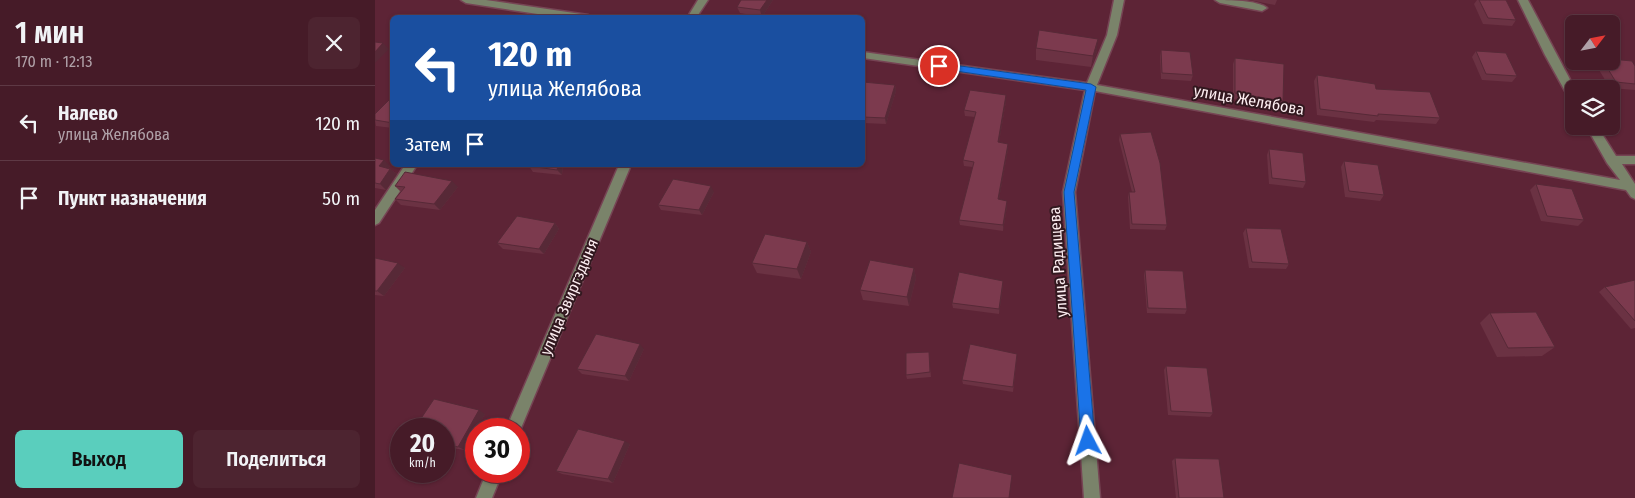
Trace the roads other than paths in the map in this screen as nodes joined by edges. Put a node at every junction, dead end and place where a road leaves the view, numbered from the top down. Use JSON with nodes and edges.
{"nodes":[{"id":1,"x":466,"y":0,"type":"edge"},
{"id":2,"x":703,"y":0,"type":"edge"},
{"id":3,"x":1119,"y":0,"type":"edge"},
{"id":4,"x":1220,"y":0,"type":"edge"},
{"id":5,"x":1523,"y":0,"type":"edge"},
{"id":6,"x":515,"y":7,"type":"junction"},
{"id":7,"x":1262,"y":8,"type":"dead end"},
{"id":8,"x":510,"y":15,"type":"edge"},
{"id":9,"x":568,"y":15,"type":"edge"},
{"id":10,"x":693,"y":15,"type":"edge"},
{"id":11,"x":865,"y":56,"type":"edge"},
{"id":12,"x":1565,"y":82,"type":"edge"},
{"id":13,"x":1091,"y":87,"type":"junction"},
{"id":14,"x":1596,"y":135,"type":"edge"},
{"id":15,"x":1611,"y":160,"type":"junction"},
{"id":16,"x":1635,"y":160,"type":"edge"},
{"id":17,"x":410,"y":167,"type":"edge"},
{"id":18,"x":624,"y":167,"type":"edge"},
{"id":19,"x":1632,"y":190,"type":"edge"},
{"id":20,"x":375,"y":220,"type":"edge"},
{"id":21,"x":518,"y":418,"type":"edge"},
{"id":22,"x":490,"y":483,"type":"edge"},
{"id":23,"x":484,"y":498,"type":"edge"},
{"id":24,"x":1092,"y":498,"type":"edge"}],
"edges":[{"from":1,"to":6,"type":"street"},
{"from":2,"to":10,"type":"street"},
{"from":3,"to":13,"type":"street","name":"улица Радищева"},
{"from":4,"to":7,"type":"street"},
{"from":5,"to":12,"type":"street"},
{"from":6,"to":8,"type":"street"},
{"from":6,"to":9,"type":"street"},
{"from":11,"to":13,"type":"street","name":"улица Желябова"},
{"from":13,"to":19,"type":"street","name":"улица Желябова"},
{"from":13,"to":24,"type":"street","name":"улица Радищева"},
{"from":14,"to":15,"type":"street"},
{"from":15,"to":16,"type":"street"},
{"from":15,"to":19,"type":"street"},
{"from":17,"to":20,"type":"street"},
{"from":18,"to":21,"type":"street","name":"улица Звиргздыня"},
{"from":22,"to":23,"type":"street"}]}
